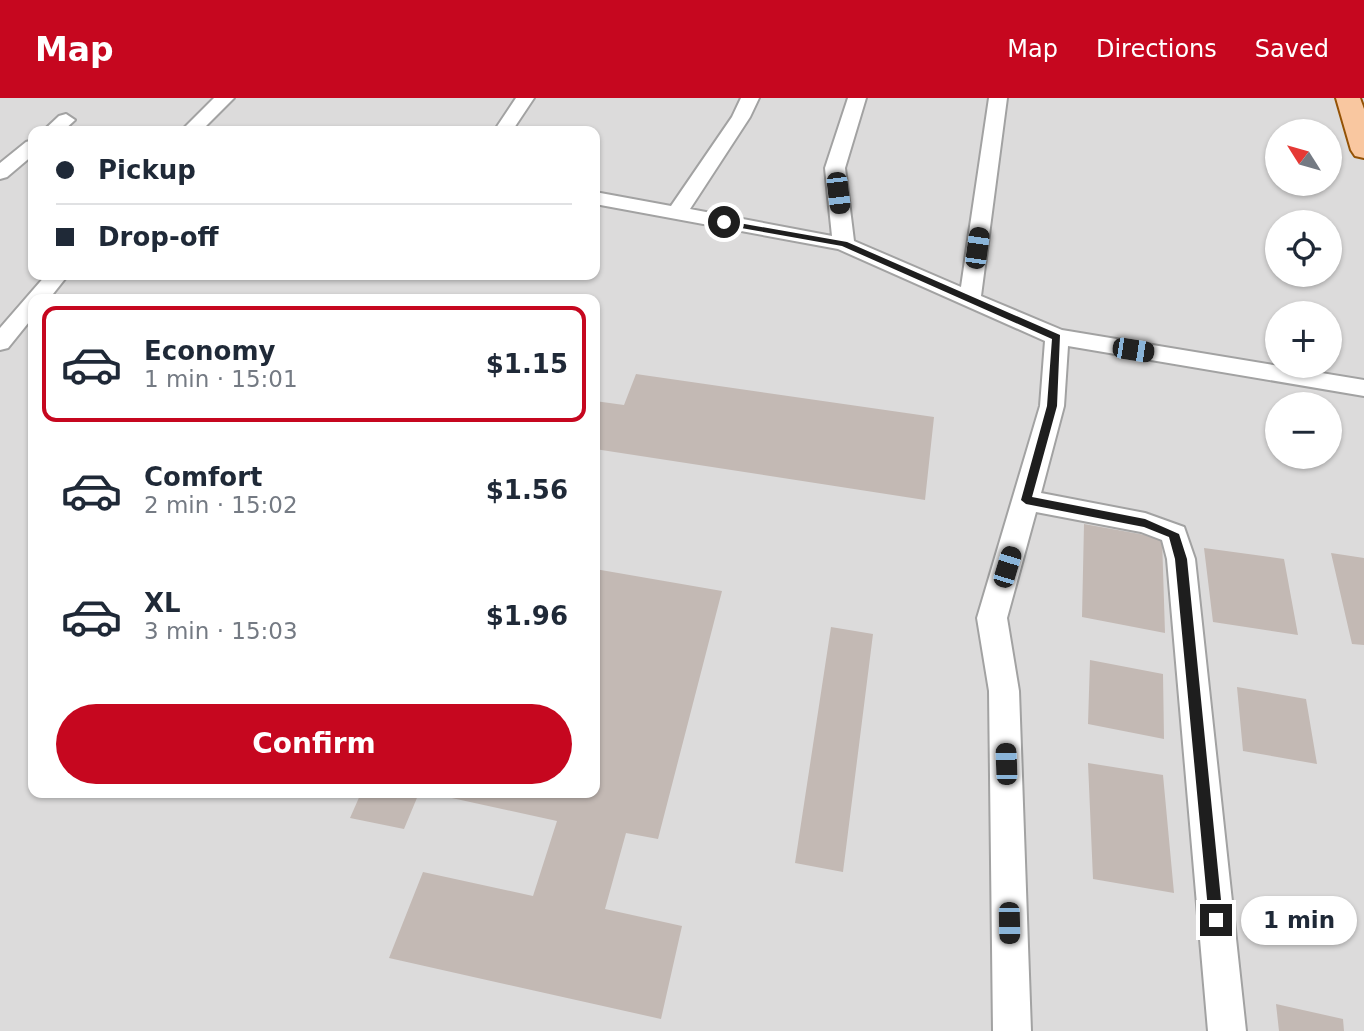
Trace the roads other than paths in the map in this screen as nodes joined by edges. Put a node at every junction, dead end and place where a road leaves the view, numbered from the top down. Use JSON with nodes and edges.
{"nodes":[{"id":1,"x":225,"y":98,"type":"edge"},
{"id":2,"x":525,"y":98,"type":"edge"},
{"id":3,"x":750,"y":98,"type":"edge"},
{"id":4,"x":857,"y":98,"type":"edge"},
{"id":5,"x":998,"y":98,"type":"edge"},
{"id":6,"x":1348,"y":98,"type":"edge"},
{"id":7,"x":195,"y":126,"type":"edge"},
{"id":8,"x":506,"y":126,"type":"edge"},
{"id":9,"x":28,"y":150,"type":"edge"},
{"id":10,"x":1364,"y":150,"type":"edge"},
{"id":11,"x":0,"y":173,"type":"edge"},
{"id":12,"x":600,"y":199,"type":"edge"},
{"id":13,"x":677,"y":214,"type":"junction"},
{"id":14,"x":844,"y":244,"type":"junction"},
{"id":15,"x":53,"y":280,"type":"edge"},
{"id":16,"x":41,"y":294,"type":"edge"},
{"id":17,"x":970,"y":298,"type":"junction"},
{"id":18,"x":28,"y":309,"type":"edge"},
{"id":19,"x":1057,"y":337,"type":"junction"},
{"id":20,"x":0,"y":342,"type":"edge"},
{"id":21,"x":1364,"y":388,"type":"edge"},
{"id":22,"x":1026,"y":500,"type":"junction"},
{"id":23,"x":1012,"y":1031,"type":"edge"},
{"id":24,"x":1227,"y":1031,"type":"edge"}],
"edges":[{"from":1,"to":7,"type":"street"},
{"from":2,"to":8,"type":"street"},
{"from":3,"to":13,"type":"street"},
{"from":4,"to":14,"type":"street"},
{"from":5,"to":17,"type":"street"},
{"from":6,"to":10,"type":"main road"},
{"from":9,"to":11,"type":"street"},
{"from":12,"to":13,"type":"street"},
{"from":13,"to":14,"type":"street"},
{"from":14,"to":17,"type":"street"},
{"from":15,"to":16,"type":"street"},
{"from":17,"to":19,"type":"street"},
{"from":18,"to":20,"type":"street"},
{"from":19,"to":21,"type":"street"},
{"from":19,"to":22,"type":"street"},
{"from":22,"to":23,"type":"street"},
{"from":22,"to":24,"type":"street"}]}
